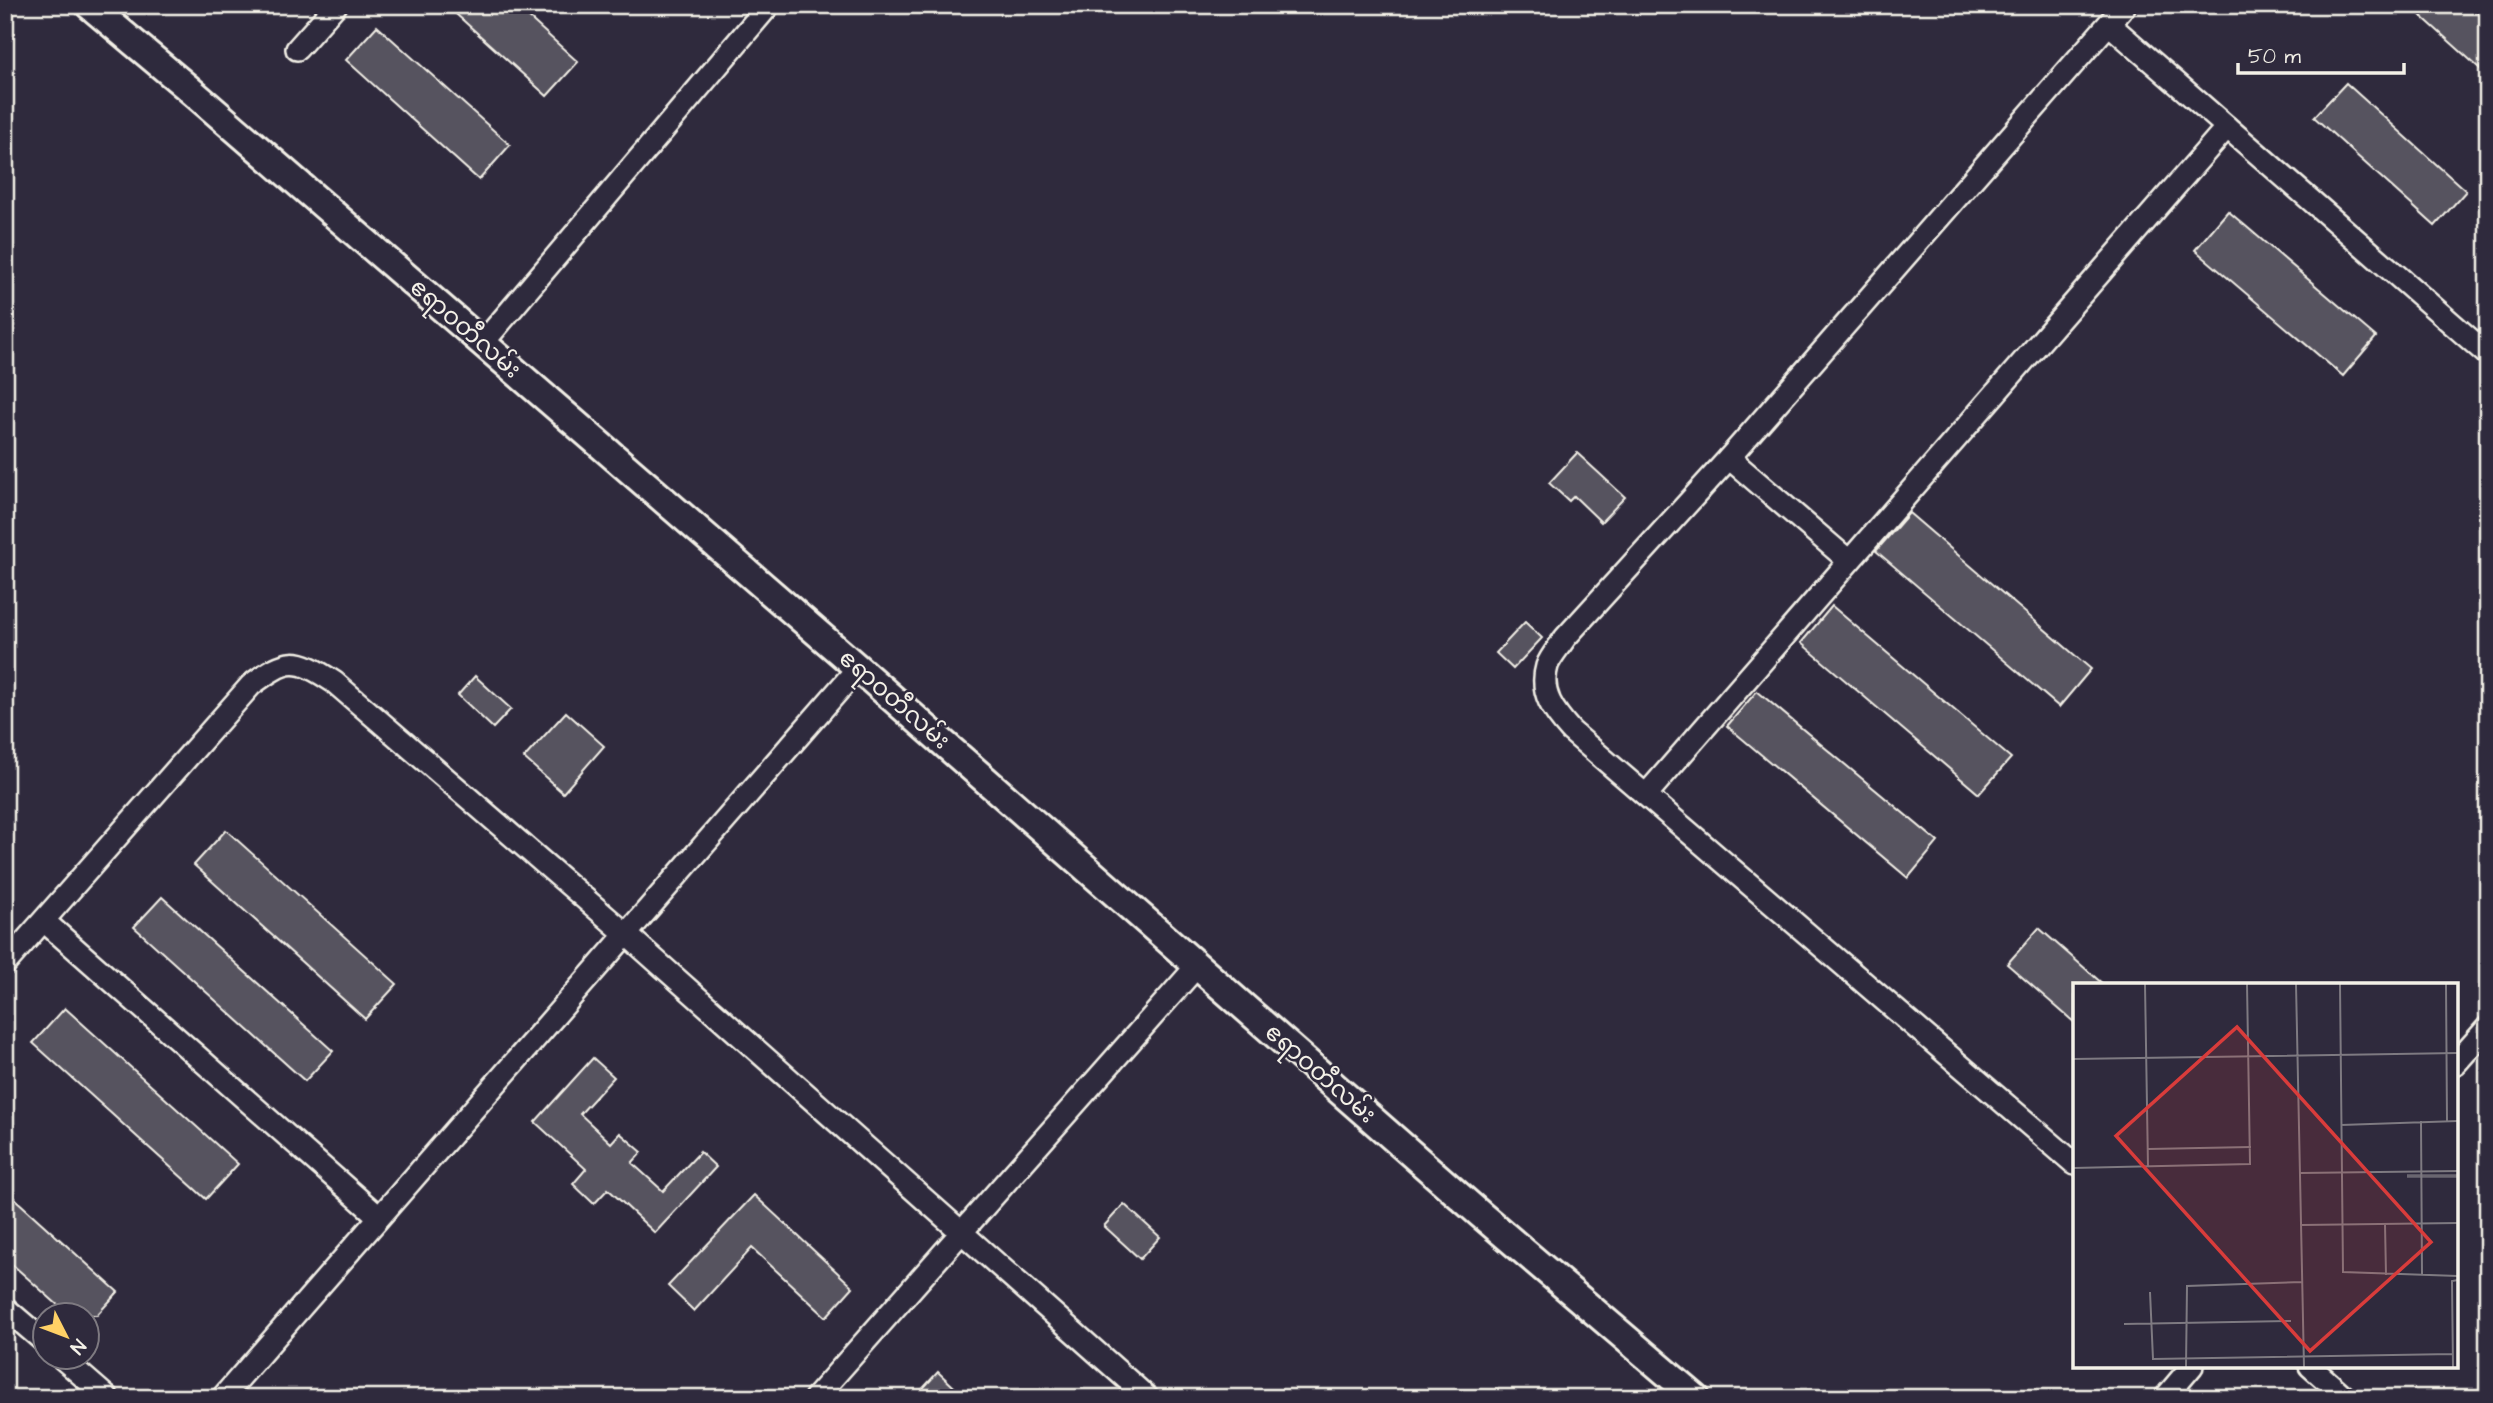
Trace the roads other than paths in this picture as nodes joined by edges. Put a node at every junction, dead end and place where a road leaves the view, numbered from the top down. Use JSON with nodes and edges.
{"nodes":[{"id":1,"x":89,"y":5,"type":"edge"},
{"id":2,"x":336,"y":5,"type":"edge"},
{"id":3,"x":769,"y":5,"type":"edge"},
{"id":4,"x":2125,"y":5,"type":"edge"},
{"id":5,"x":2109,"y":24,"type":"junction"},
{"id":6,"x":297,"y":49,"type":"dead end"},
{"id":7,"x":2227,"y":127,"type":"junction"},
{"id":8,"x":482,"y":344,"type":"junction"},
{"id":9,"x":2488,"y":355,"type":"edge"},
{"id":10,"x":1729,"y":458,"type":"junction"},
{"id":11,"x":1849,"y":561,"type":"junction"},
{"id":12,"x":858,"y":668,"type":"junction"},
{"id":13,"x":1646,"y":795,"type":"junction"},
{"id":14,"x":44,"y":921,"type":"junction"},
{"id":15,"x":626,"y":934,"type":"junction"},
{"id":16,"x":5,"y":964,"type":"edge"},
{"id":17,"x":1196,"y":967,"type":"junction"},
{"id":18,"x":2488,"y":1027,"type":"edge"},
{"id":19,"x":2458,"y":1061,"type":"edge"},
{"id":20,"x":2073,"y":1162,"type":"edge"},
{"id":21,"x":379,"y":1217,"type":"junction"},
{"id":22,"x":962,"y":1231,"type":"junction"},
{"id":23,"x":5,"y":1308,"type":"edge"},
{"id":24,"x":32,"y":1331,"type":"edge"},
{"id":25,"x":2190,"y":1368,"type":"edge"},
{"id":26,"x":2312,"y":1368,"type":"edge"},
{"id":27,"x":79,"y":1372,"type":"edge"},
{"id":28,"x":108,"y":1398,"type":"edge"},
{"id":29,"x":222,"y":1398,"type":"edge"},
{"id":30,"x":816,"y":1398,"type":"edge"},
{"id":31,"x":1148,"y":1398,"type":"edge"},
{"id":32,"x":1696,"y":1398,"type":"edge"},
{"id":33,"x":2165,"y":1398,"type":"edge"},
{"id":34,"x":2346,"y":1398,"type":"edge"}],
"edges":[{"from":1,"to":8,"type":"street","name":"ဧရာဝတီလမ်း"},
{"from":2,"to":6,"type":"street"},
{"from":3,"to":8,"type":"street"},
{"from":4,"to":5,"type":"street"},
{"from":5,"to":7,"type":"street"},
{"from":5,"to":10,"type":"street"},
{"from":7,"to":9,"type":"street"},
{"from":7,"to":11,"type":"street"},
{"from":8,"to":12,"type":"street","name":"ဧရာဝတီလမ်း"},
{"from":10,"to":11,"type":"street"},
{"from":10,"to":13,"type":"street"},
{"from":11,"to":13,"type":"street"},
{"from":12,"to":15,"type":"street"},
{"from":12,"to":17,"type":"street","name":"ဧရာဝတီလမ်း"},
{"from":13,"to":20,"type":"street"},
{"from":14,"to":15,"type":"street"},
{"from":14,"to":16,"type":"street"},
{"from":14,"to":21,"type":"street"},
{"from":15,"to":21,"type":"street"},
{"from":15,"to":22,"type":"street"},
{"from":17,"to":22,"type":"street"},
{"from":17,"to":32,"type":"street","name":"ဧရာဝတီလမ်း"},
{"from":18,"to":19,"type":"street"},
{"from":21,"to":29,"type":"street"},
{"from":22,"to":30,"type":"street"},
{"from":22,"to":31,"type":"street"},
{"from":23,"to":24,"type":"street"},
{"from":25,"to":33,"type":"street"},
{"from":26,"to":34,"type":"street"},
{"from":27,"to":28,"type":"street"}]}
